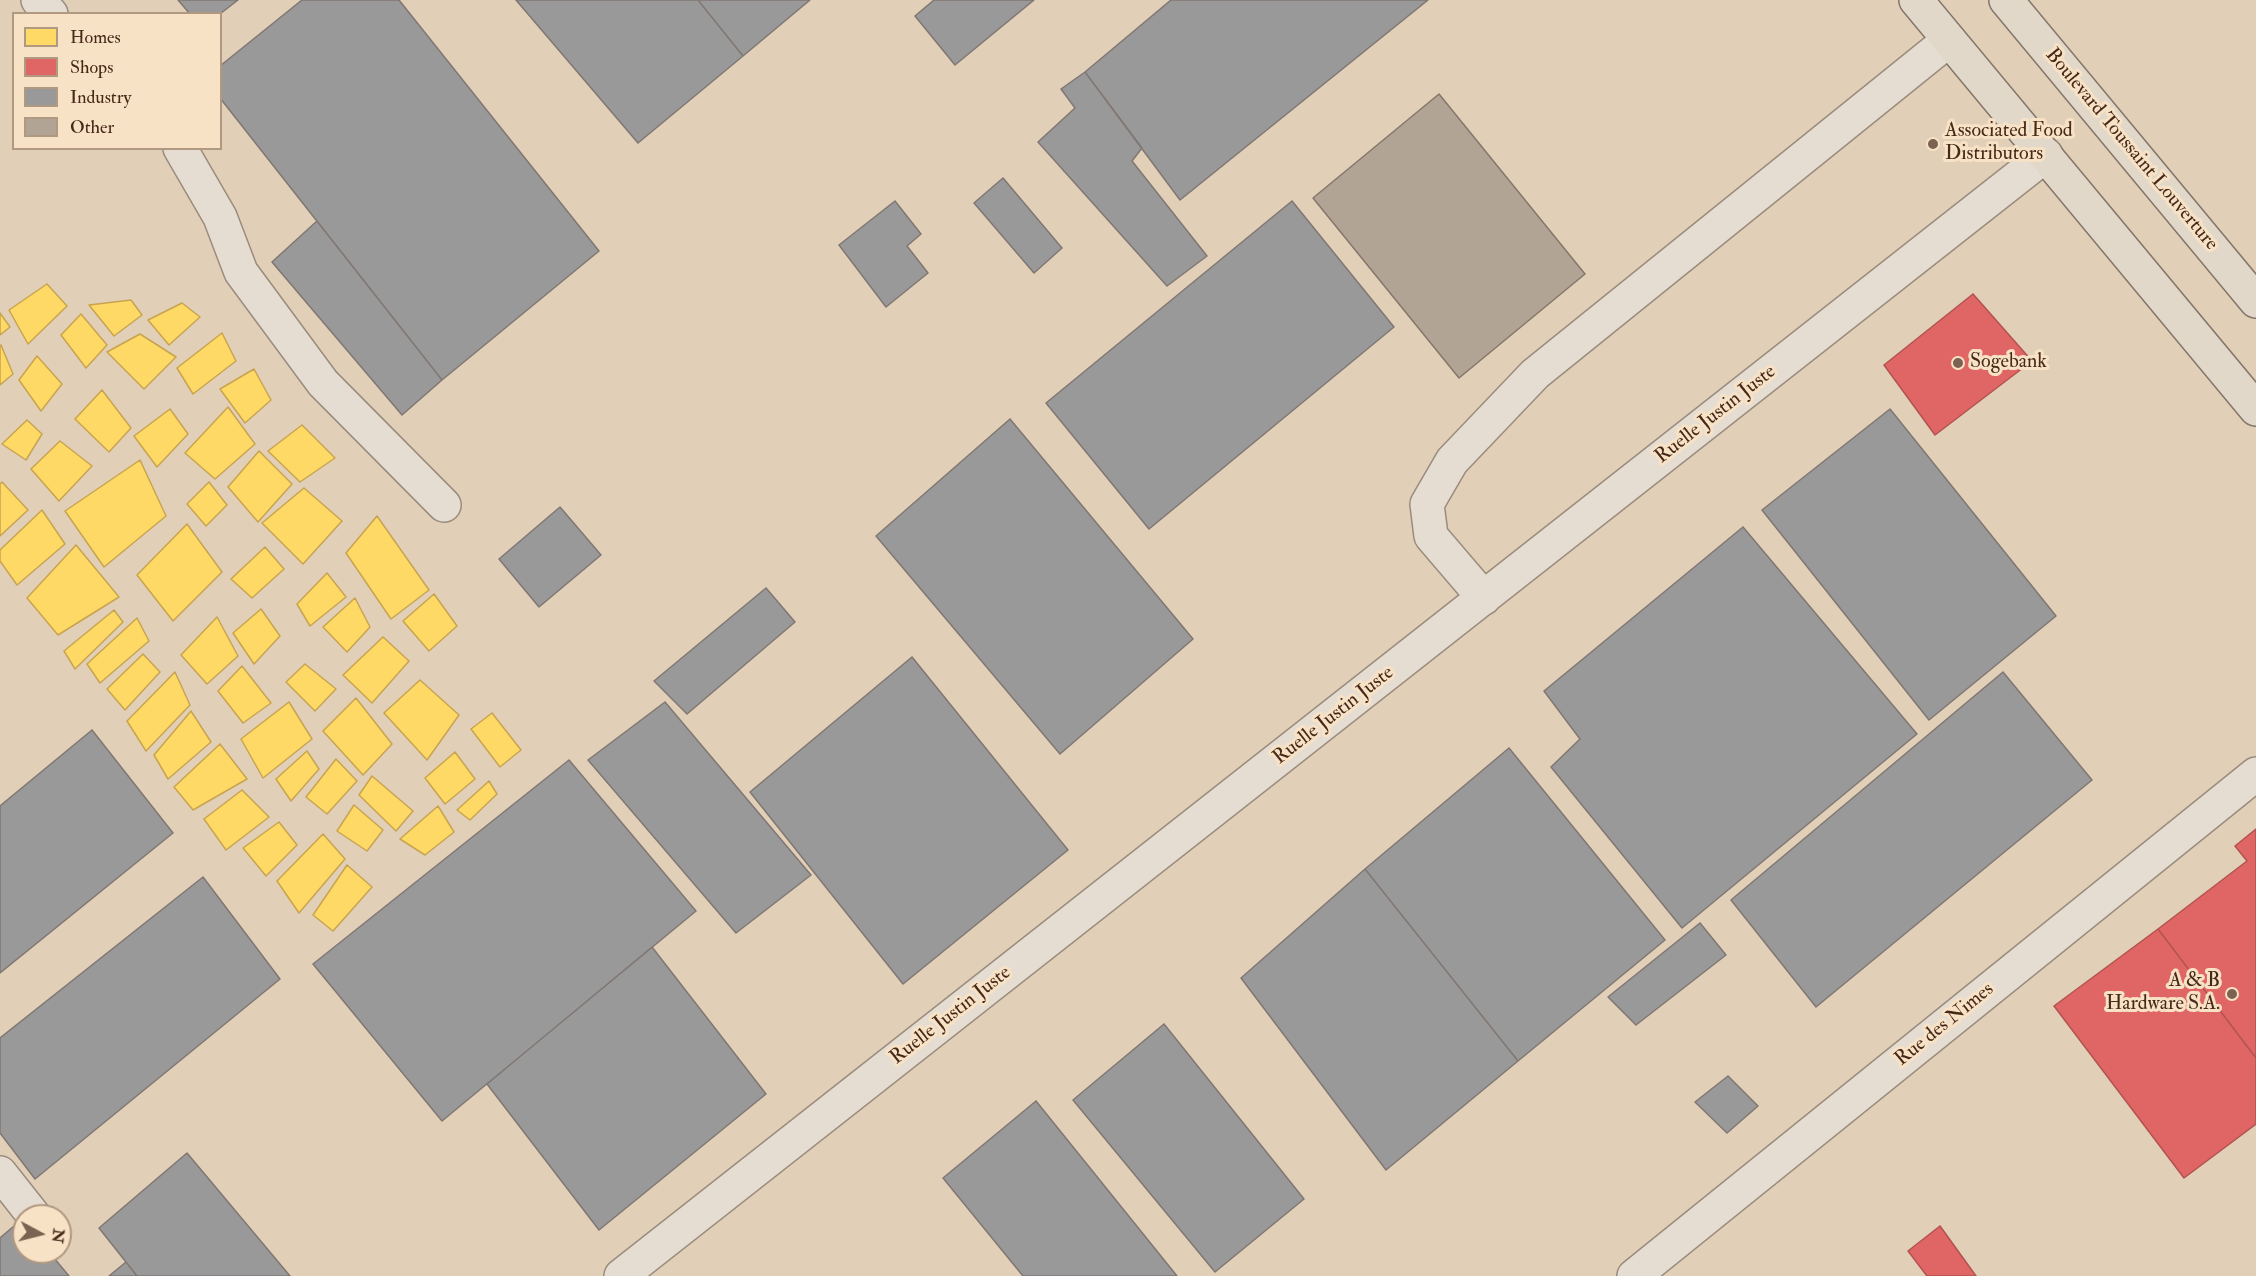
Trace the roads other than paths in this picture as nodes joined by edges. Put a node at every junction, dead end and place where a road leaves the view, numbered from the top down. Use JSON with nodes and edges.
{"nodes":[{"id":1,"x":38,"y":0,"type":"edge"},
{"id":2,"x":1916,"y":0,"type":"edge"},
{"id":3,"x":2006,"y":0,"type":"edge"},
{"id":4,"x":49,"y":12,"type":"edge"},
{"id":5,"x":1949,"y":40,"type":"junction"},
{"id":6,"x":181,"y":150,"type":"edge"},
{"id":7,"x":2046,"y":155,"type":"junction"},
{"id":8,"x":2256,"y":301,"type":"edge"},
{"id":9,"x":2256,"y":409,"type":"edge"},
{"id":10,"x":444,"y":505,"type":"dead end"},
{"id":11,"x":1484,"y":598,"type":"junction"},
{"id":12,"x":2256,"y":774,"type":"edge"},
{"id":13,"x":0,"y":1173,"type":"edge"},
{"id":14,"x":25,"y":1204,"type":"edge"},
{"id":15,"x":621,"y":1276,"type":"edge"},
{"id":16,"x":1634,"y":1276,"type":"edge"}],
"edges":[{"from":1,"to":4,"type":"street"},
{"from":2,"to":5,"type":"main road"},
{"from":3,"to":8,"type":"main road","name":"Boulevard Toussaint Louverture"},
{"from":5,"to":7,"type":"main road"},
{"from":5,"to":11,"type":"street"},
{"from":6,"to":10,"type":"street"},
{"from":7,"to":9,"type":"main road"},
{"from":7,"to":11,"type":"street","name":"Ruelle Justin Juste"},
{"from":11,"to":15,"type":"street","name":"Ruelle Justin Juste"},
{"from":12,"to":16,"type":"street","name":"Rue des Nimes"},
{"from":13,"to":14,"type":"street"}]}
